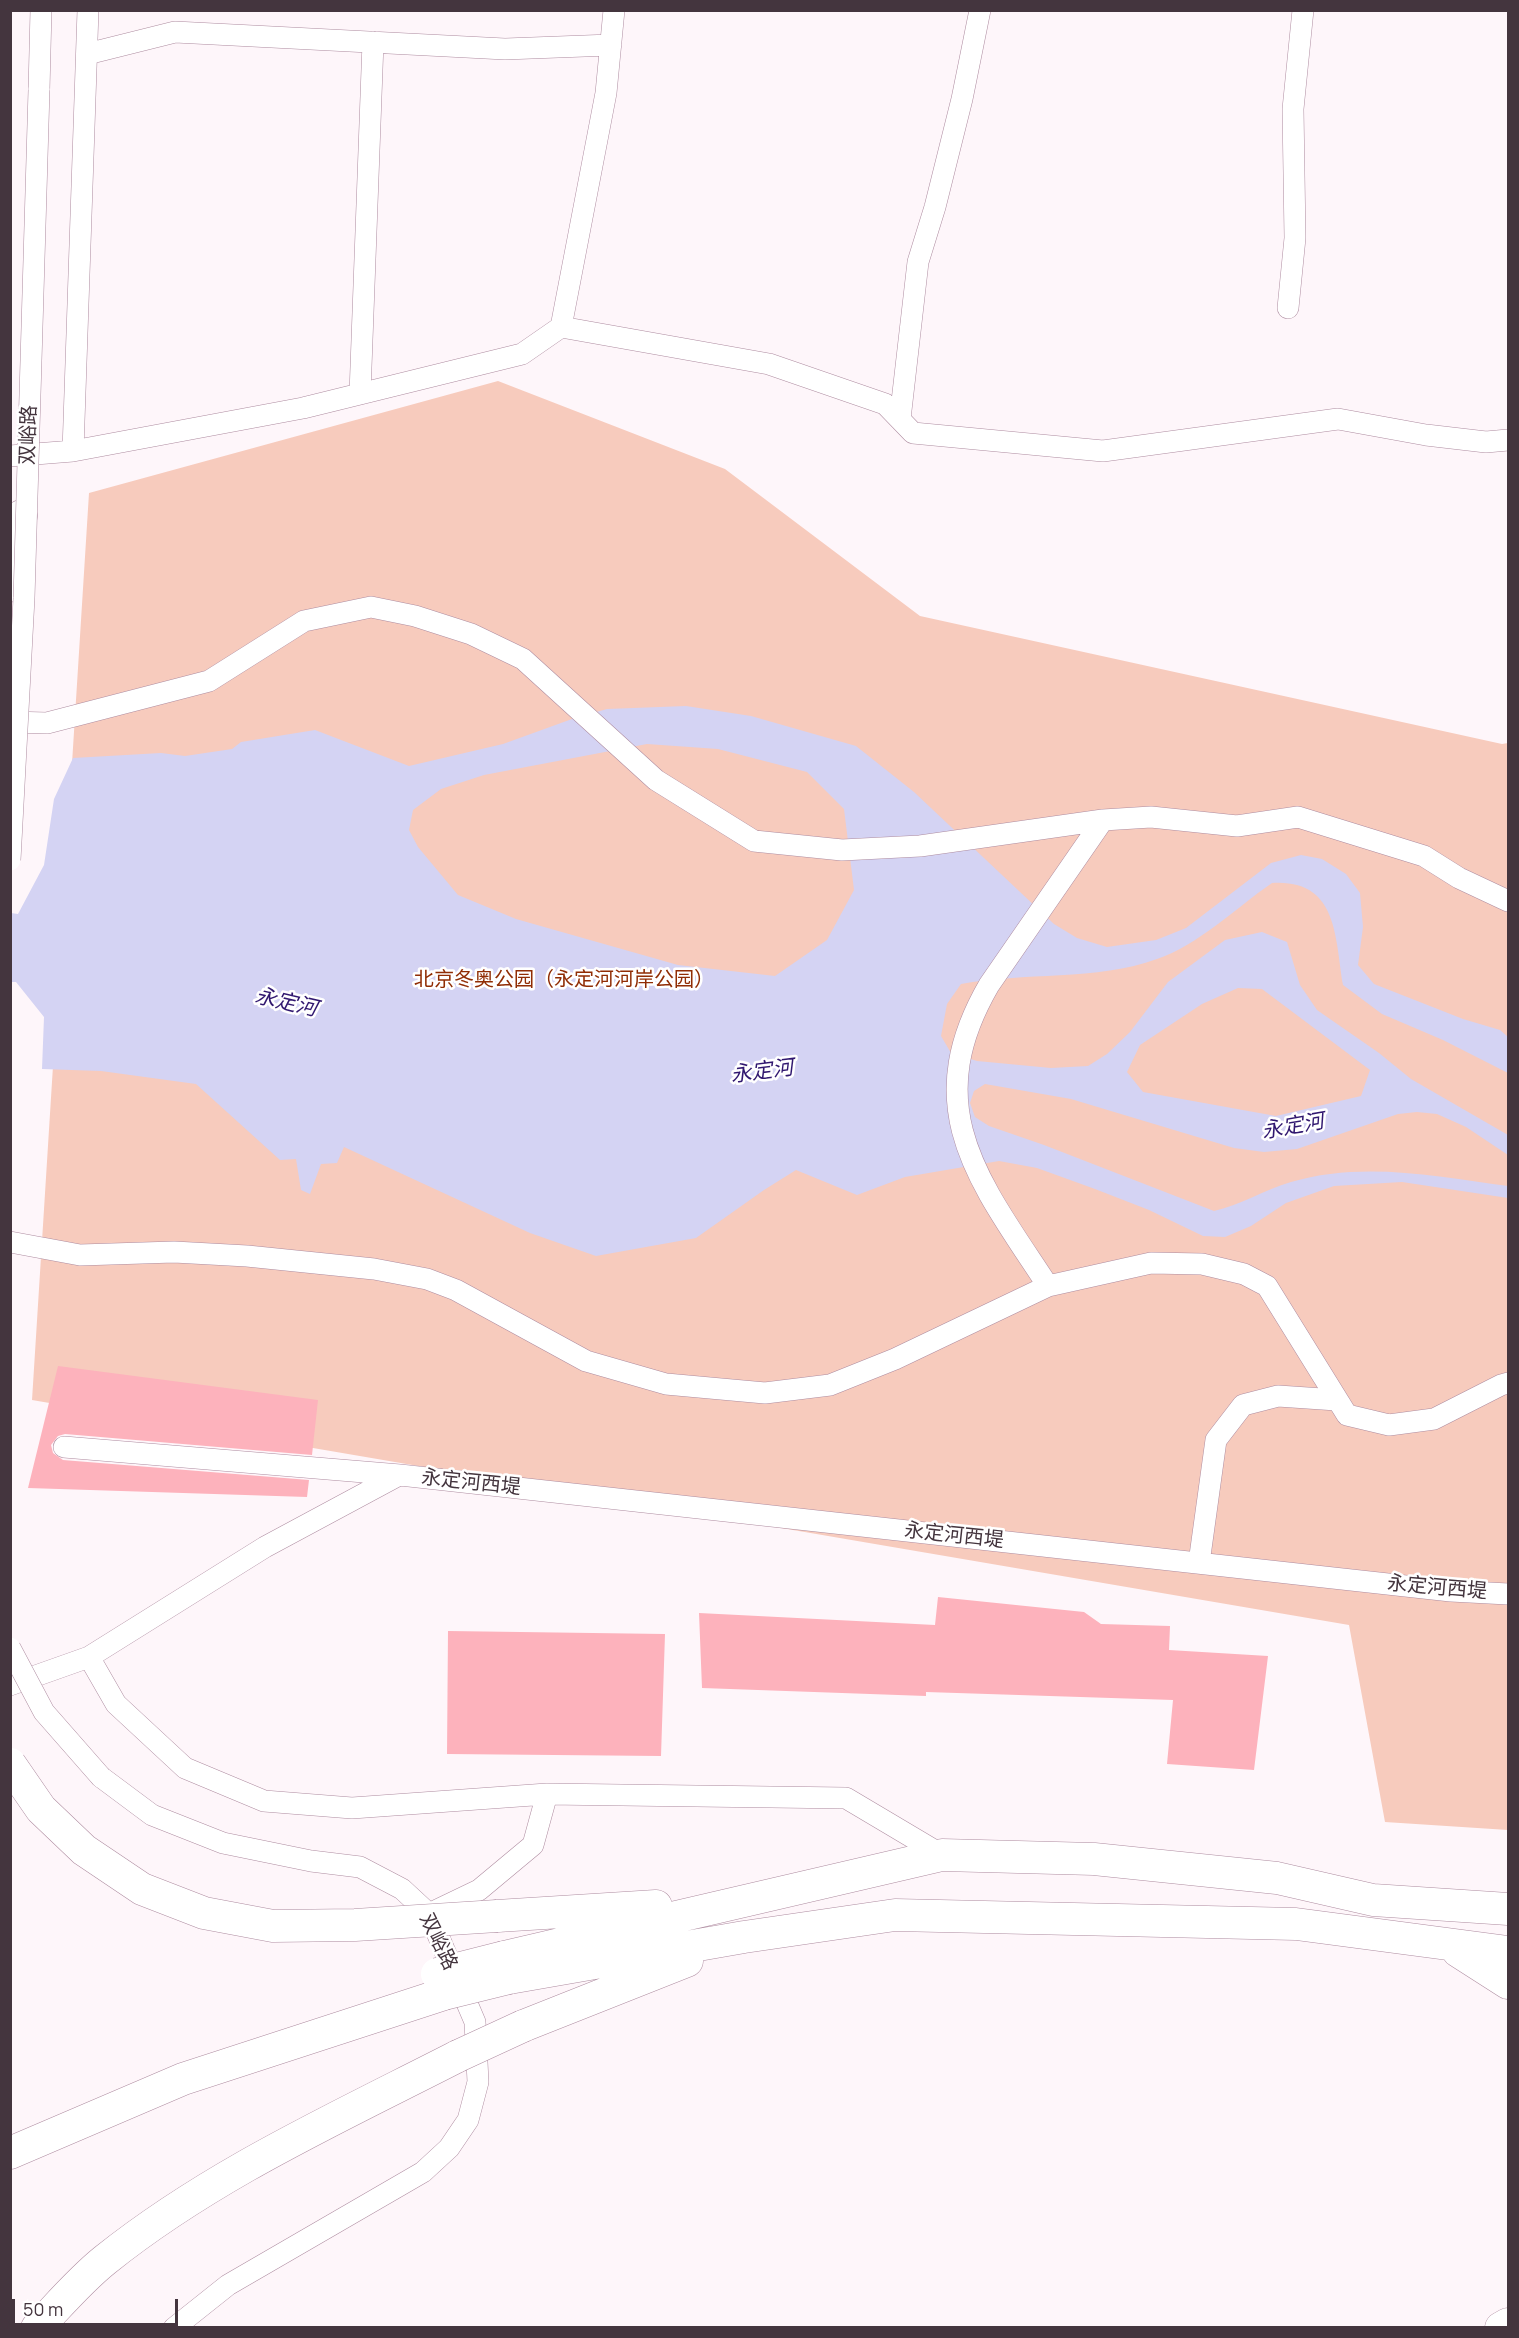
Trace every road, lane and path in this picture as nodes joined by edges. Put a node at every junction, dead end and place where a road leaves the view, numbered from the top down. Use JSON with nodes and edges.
{"nodes":[{"id":1,"x":41,"y":10,"type":"edge"},
{"id":2,"x":88,"y":10,"type":"edge"},
{"id":3,"x":614,"y":10,"type":"edge"},
{"id":4,"x":980,"y":10,"type":"edge"},
{"id":5,"x":1303,"y":10,"type":"edge"},
{"id":6,"x":373,"y":42,"type":"junction"},
{"id":7,"x":610,"y":45,"type":"junction"},
{"id":8,"x":87,"y":54,"type":"junction"},
{"id":9,"x":1288,"y":308,"type":"dead end"},
{"id":10,"x":561,"y":327,"type":"junction"},
{"id":11,"x":360,"y":394,"type":"junction"},
{"id":12,"x":900,"y":419,"type":"junction"},
{"id":13,"x":1509,"y":440,"type":"edge"},
{"id":14,"x":73,"y":451,"type":"junction"},
{"id":15,"x":19,"y":460,"type":"edge"},
{"id":16,"x":10,"y":586,"type":"edge"},
{"id":17,"x":10,"y":722,"type":"edge"},
{"id":18,"x":1103,"y":820,"type":"junction"},
{"id":19,"x":10,"y":860,"type":"edge"},
{"id":20,"x":1509,"y":901,"type":"edge"},
{"id":21,"x":10,"y":1242,"type":"edge"},
{"id":22,"x":1048,"y":1286,"type":"junction"},
{"id":23,"x":1509,"y":1383,"type":"edge"},
{"id":24,"x":1337,"y":1400,"type":"junction"},
{"id":25,"x":64,"y":1447,"type":"dead end"},
{"id":26,"x":400,"y":1475,"type":"junction"},
{"id":27,"x":1199,"y":1563,"type":"junction"},
{"id":28,"x":1509,"y":1594,"type":"edge"},
{"id":29,"x":10,"y":1648,"type":"edge"},
{"id":30,"x":90,"y":1657,"type":"junction"},
{"id":31,"x":10,"y":1685,"type":"edge"},
{"id":32,"x":10,"y":1764,"type":"edge"},
{"id":33,"x":547,"y":1794,"type":"junction"},
{"id":34,"x":942,"y":1855,"type":"junction"},
{"id":35,"x":749,"y":1900,"type":"junction"},
{"id":36,"x":1373,"y":1900,"type":"junction"},
{"id":37,"x":1509,"y":1909,"type":"edge"},
{"id":38,"x":429,"y":1914,"type":"junction"},
{"id":39,"x":1509,"y":1931,"type":"edge"},
{"id":40,"x":744,"y":1937,"type":"junction"},
{"id":41,"x":1447,"y":1944,"type":"junction"},
{"id":42,"x":1509,"y":1952,"type":"edge"},
{"id":43,"x":507,"y":1968,"type":"junction"},
{"id":44,"x":1509,"y":1983,"type":"edge"},
{"id":45,"x":179,"y":2069,"type":"junction"},
{"id":46,"x":10,"y":2130,"type":"edge"},
{"id":47,"x":10,"y":2153,"type":"edge"},
{"id":48,"x":1509,"y":2324,"type":"edge"},
{"id":49,"x":37,"y":2328,"type":"edge"},
{"id":50,"x":174,"y":2328,"type":"edge"},
{"id":51,"x":1501,"y":2328,"type":"edge"}],
"edges":[{"from":1,"to":15,"type":"street","name":"双峪路","bridge":true},
{"from":2,"to":8,"type":"street"},
{"from":3,"to":7,"type":"street"},
{"from":4,"to":12,"type":"street"},
{"from":5,"to":9,"type":"street"},
{"from":6,"to":7,"type":"street"},
{"from":6,"to":8,"type":"street"},
{"from":6,"to":11,"type":"street"},
{"from":7,"to":10,"type":"street"},
{"from":8,"to":14,"type":"street"},
{"from":10,"to":11,"type":"street"},
{"from":10,"to":12,"type":"street"},
{"from":11,"to":14,"type":"street"},
{"from":12,"to":13,"type":"street"},
{"from":14,"to":15,"type":"street"},
{"from":15,"to":16,"type":"highway","bridge":true},
{"from":15,"to":19,"type":"street","name":"双峪路","bridge":true},
{"from":17,"to":18,"type":"street"},
{"from":18,"to":20,"type":"street"},
{"from":18,"to":22,"type":"street"},
{"from":21,"to":22,"type":"street"},
{"from":22,"to":24,"type":"street"},
{"from":23,"to":24,"type":"street"},
{"from":24,"to":27,"type":"street"},
{"from":25,"to":26,"type":"street","name":"永定河西堤"},
{"from":26,"to":27,"type":"street","name":"永定河西堤"},
{"from":26,"to":30,"type":"street"},
{"from":27,"to":28,"type":"street","name":"永定河西堤"},
{"from":29,"to":38,"type":"street","name":"双峪路","bridge":true},
{"from":30,"to":31,"type":"street"},
{"from":30,"to":33,"type":"street"},
{"from":32,"to":35,"type":"highway","bridge":true},
{"from":33,"to":34,"type":"street"},
{"from":33,"to":38,"type":"street"},
{"from":34,"to":35,"type":"highway"},
{"from":34,"to":36,"type":"highway"},
{"from":35,"to":43,"type":"highway"},
{"from":36,"to":37,"type":"highway"},
{"from":36,"to":39,"type":"highway"},
{"from":38,"to":50,"type":"street","name":"双峪路"},
{"from":40,"to":41,"type":"highway"},
{"from":40,"to":43,"type":"highway"},
{"from":40,"to":49,"type":"highway","bridge":true},
{"from":41,"to":42,"type":"highway"},
{"from":41,"to":44,"type":"highway"},
{"from":43,"to":45,"type":"highway","bridge":true},
{"from":45,"to":46,"type":"highway"},
{"from":45,"to":47,"type":"highway"},
{"from":48,"to":51,"type":"highway"}]}
